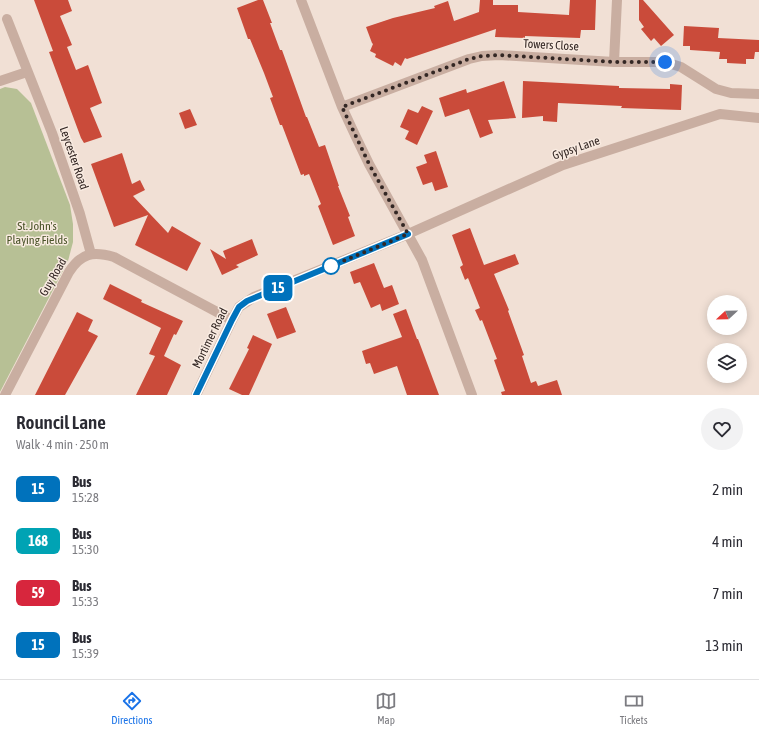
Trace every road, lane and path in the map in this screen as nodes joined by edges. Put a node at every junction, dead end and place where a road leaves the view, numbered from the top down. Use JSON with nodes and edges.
{"nodes":[{"id":1,"x":301,"y":0,"type":"edge"},
{"id":2,"x":617,"y":0,"type":"edge"},
{"id":3,"x":7,"y":19,"type":"dead end"},
{"id":4,"x":614,"y":62,"type":"junction"},
{"id":5,"x":27,"y":72,"type":"junction"},
{"id":6,"x":0,"y":82,"type":"edge"},
{"id":7,"x":759,"y":94,"type":"edge"},
{"id":8,"x":342,"y":107,"type":"junction"},
{"id":9,"x":759,"y":118,"type":"edge"},
{"id":10,"x":408,"y":234,"type":"junction"},
{"id":11,"x":91,"y":254,"type":"junction"},
{"id":12,"x":232,"y":320,"type":"junction"},
{"id":13,"x":5,"y":395,"type":"edge"},
{"id":14,"x":196,"y":395,"type":"edge"},
{"id":15,"x":472,"y":395,"type":"edge"}],
"edges":[{"from":1,"to":8,"type":"street"},
{"from":2,"to":4,"type":"street"},
{"from":3,"to":5,"type":"street","name":"Leycester Road"},
{"from":4,"to":7,"type":"street","name":"Towers Close"},
{"from":4,"to":8,"type":"street","name":"Towers Close"},
{"from":5,"to":6,"type":"street"},
{"from":5,"to":11,"type":"street","name":"Leycester Road"},
{"from":8,"to":10,"type":"street"},
{"from":9,"to":10,"type":"street","name":"Gypsy Lane"},
{"from":10,"to":12,"type":"street","name":"Mortimer Road"},
{"from":10,"to":15,"type":"street"},
{"from":11,"to":12,"type":"street"},
{"from":11,"to":13,"type":"street","name":"Guy Road"},
{"from":12,"to":14,"type":"street","name":"Mortimer Road"}]}
